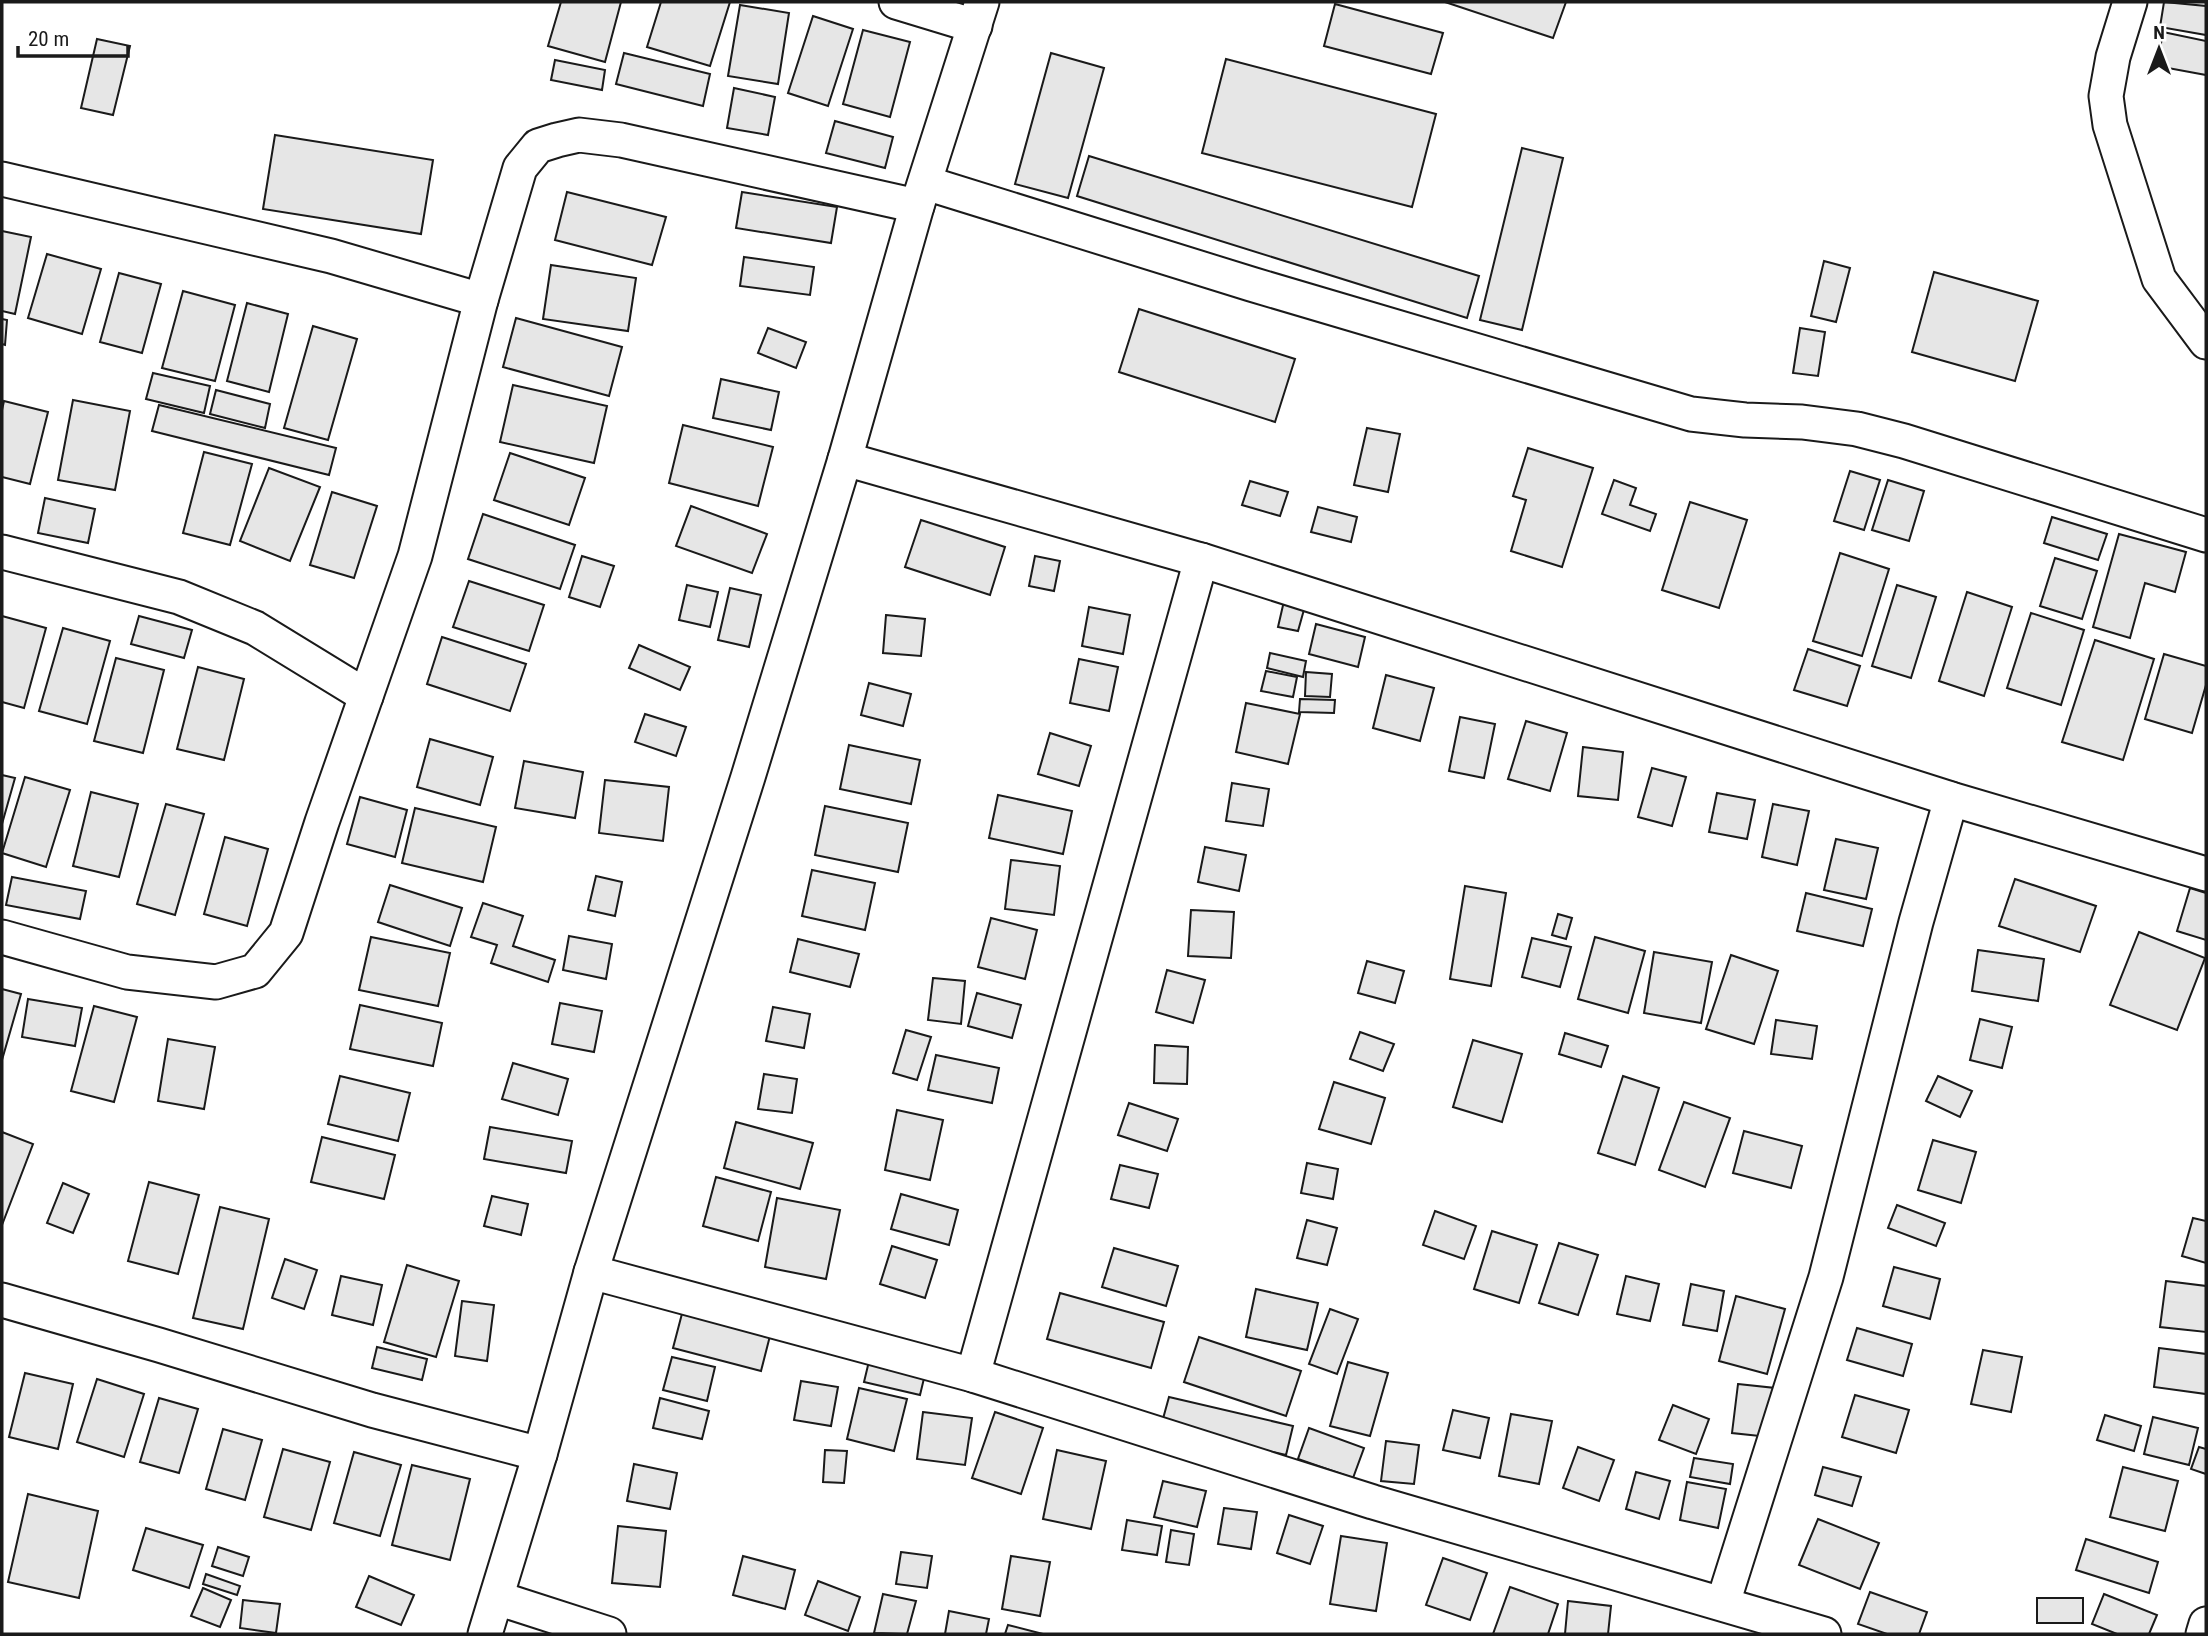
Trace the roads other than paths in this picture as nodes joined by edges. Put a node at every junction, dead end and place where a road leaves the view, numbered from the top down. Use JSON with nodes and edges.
{"nodes":[{"id":1,"x":896,"y":2,"type":"edge"},
{"id":2,"x":2130,"y":2,"type":"edge"},
{"id":3,"x":978,"y":14,"type":"edge"},
{"id":4,"x":2,"y":179,"type":"edge"},
{"id":5,"x":921,"y":194,"type":"junction"},
{"id":6,"x":481,"y":300,"type":"junction"},
{"id":7,"x":2192,"y":311,"type":"edge"},
{"id":8,"x":2206,"y":342,"type":"edge"},
{"id":9,"x":845,"y":459,"type":"junction"},
{"id":10,"x":2206,"y":535,"type":"edge"},
{"id":11,"x":2,"y":552,"type":"edge"},
{"id":12,"x":1201,"y":560,"type":"junction"},
{"id":13,"x":366,"y":695,"type":"junction"},
{"id":14,"x":1951,"y":799,"type":"junction"},
{"id":15,"x":2206,"y":874,"type":"edge"},
{"id":16,"x":2,"y":937,"type":"edge"},
{"id":17,"x":591,"y":1272,"type":"junction"},
{"id":18,"x":2,"y":1300,"type":"edge"},
{"id":19,"x":973,"y":1375,"type":"junction"},
{"id":20,"x":540,"y":1454,"type":"junction"},
{"id":21,"x":497,"y":1598,"type":"junction"},
{"id":22,"x":1723,"y":1603,"type":"junction"},
{"id":23,"x":2206,"y":1624,"type":"edge"},
{"id":24,"x":485,"y":1634,"type":"edge"},
{"id":25,"x":609,"y":1634,"type":"edge"},
{"id":26,"x":1824,"y":1634,"type":"edge"},
{"id":27,"x":2203,"y":1634,"type":"edge"}],
"edges":[{"from":1,"to":3,"type":"street"},
{"from":2,"to":7,"type":"street"},
{"from":3,"to":5,"type":"street"},
{"from":4,"to":6,"type":"street"},
{"from":5,"to":6,"type":"street"},
{"from":5,"to":9,"type":"street"},
{"from":5,"to":10,"type":"street"},
{"from":6,"to":13,"type":"street"},
{"from":7,"to":8,"type":"street"},
{"from":9,"to":12,"type":"street"},
{"from":9,"to":17,"type":"street"},
{"from":11,"to":13,"type":"street"},
{"from":12,"to":14,"type":"street"},
{"from":12,"to":19,"type":"street"},
{"from":13,"to":16,"type":"street"},
{"from":14,"to":15,"type":"street"},
{"from":14,"to":22,"type":"street"},
{"from":17,"to":19,"type":"street"},
{"from":17,"to":20,"type":"street"},
{"from":18,"to":20,"type":"street"},
{"from":19,"to":22,"type":"street"},
{"from":20,"to":21,"type":"street"},
{"from":21,"to":24,"type":"street"},
{"from":21,"to":25,"type":"street"},
{"from":22,"to":26,"type":"street"},
{"from":23,"to":27,"type":"street"}]}
